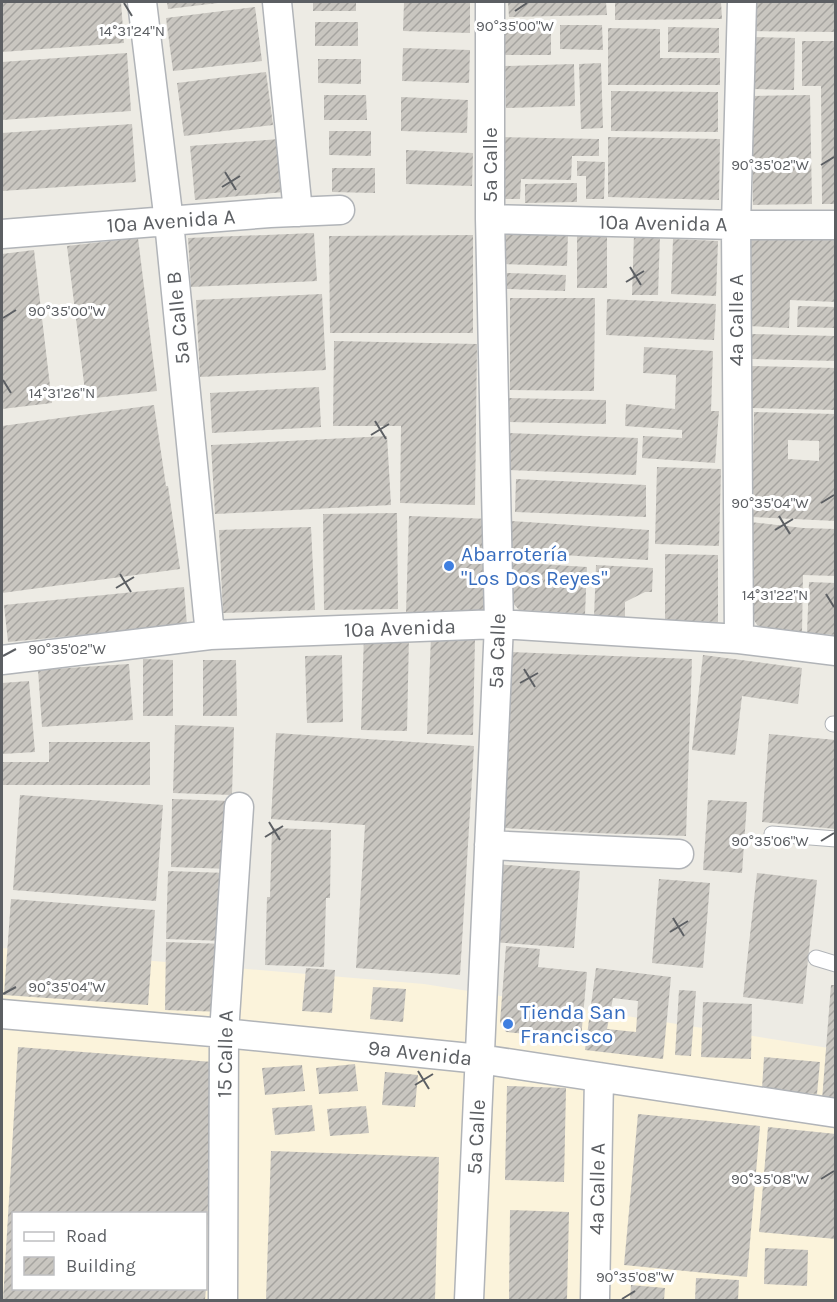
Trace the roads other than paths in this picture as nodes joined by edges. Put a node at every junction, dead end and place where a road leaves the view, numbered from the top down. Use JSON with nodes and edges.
{"nodes":[{"id":1,"x":142,"y":2,"type":"edge"},
{"id":2,"x":278,"y":2,"type":"edge"},
{"id":3,"x":490,"y":2,"type":"edge"},
{"id":4,"x":742,"y":2,"type":"edge"},
{"id":5,"x":340,"y":210,"type":"dead end"},
{"id":6,"x":298,"y":212,"type":"junction"},
{"id":7,"x":490,"y":219,"type":"junction"},
{"id":8,"x":169,"y":222,"type":"junction"},
{"id":9,"x":736,"y":225,"type":"junction"},
{"id":10,"x":836,"y":225,"type":"edge"},
{"id":11,"x":2,"y":234,"type":"edge"},
{"id":12,"x":499,"y":624,"type":"junction"},
{"id":13,"x":210,"y":634,"type":"junction"},
{"id":14,"x":739,"y":639,"type":"junction"},
{"id":15,"x":836,"y":651,"type":"edge"},
{"id":16,"x":2,"y":660,"type":"edge"},
{"id":17,"x":239,"y":807,"type":"dead end"},
{"id":18,"x":772,"y":834,"type":"dead end"},
{"id":19,"x":836,"y":838,"type":"edge"},
{"id":20,"x":489,"y":844,"type":"junction"},
{"id":21,"x":680,"y":854,"type":"dead end"},
{"id":22,"x":816,"y":958,"type":"dead end"},
{"id":23,"x":836,"y":964,"type":"edge"},
{"id":24,"x":2,"y":1014,"type":"edge"},
{"id":25,"x":224,"y":1033,"type":"junction"},
{"id":26,"x":480,"y":1059,"type":"junction"},
{"id":27,"x":599,"y":1077,"type":"junction"},
{"id":28,"x":836,"y":1113,"type":"edge"},
{"id":29,"x":223,"y":1300,"type":"edge"},
{"id":30,"x":469,"y":1300,"type":"edge"},
{"id":31,"x":595,"y":1300,"type":"edge"}],
"edges":[{"from":1,"to":8,"type":"street","name":"5a Calle B"},
{"from":2,"to":6,"type":"street"},
{"from":3,"to":7,"type":"street","name":"5a Calle"},
{"from":4,"to":9,"type":"street","name":"4a Calle A"},
{"from":5,"to":6,"type":"street","name":"10a Avenida A"},
{"from":6,"to":8,"type":"street","name":"10a Avenida A"},
{"from":7,"to":9,"type":"street","name":"10a Avenida A"},
{"from":7,"to":12,"type":"street","name":"5a Calle"},
{"from":8,"to":11,"type":"street","name":"10a Avenida A"},
{"from":8,"to":13,"type":"street","name":"5a Calle B"},
{"from":9,"to":10,"type":"street","name":"10a Avenida A"},
{"from":9,"to":14,"type":"street","name":"4a Calle A"},
{"from":12,"to":13,"type":"street","name":"10a Avenida"},
{"from":12,"to":14,"type":"street","name":"10a Avenida"},
{"from":12,"to":20,"type":"street","name":"5a Calle"},
{"from":13,"to":16,"type":"street","name":"10a Avenida"},
{"from":14,"to":15,"type":"street","name":"10a Avenida"},
{"from":17,"to":25,"type":"street","name":"15 Calle A"},
{"from":18,"to":19,"type":"lane"},
{"from":20,"to":21,"type":"street"},
{"from":20,"to":26,"type":"street","name":"5a Calle"},
{"from":22,"to":23,"type":"lane"},
{"from":24,"to":25,"type":"street","name":"9a Avenida"},
{"from":25,"to":26,"type":"street","name":"9a Avenida"},
{"from":25,"to":29,"type":"street","name":"15 Calle A"},
{"from":26,"to":27,"type":"street","name":"9a Avenida"},
{"from":26,"to":30,"type":"street","name":"5a Calle"},
{"from":27,"to":28,"type":"street","name":"9a Avenida"},
{"from":27,"to":31,"type":"street","name":"4a Calle A"}]}
